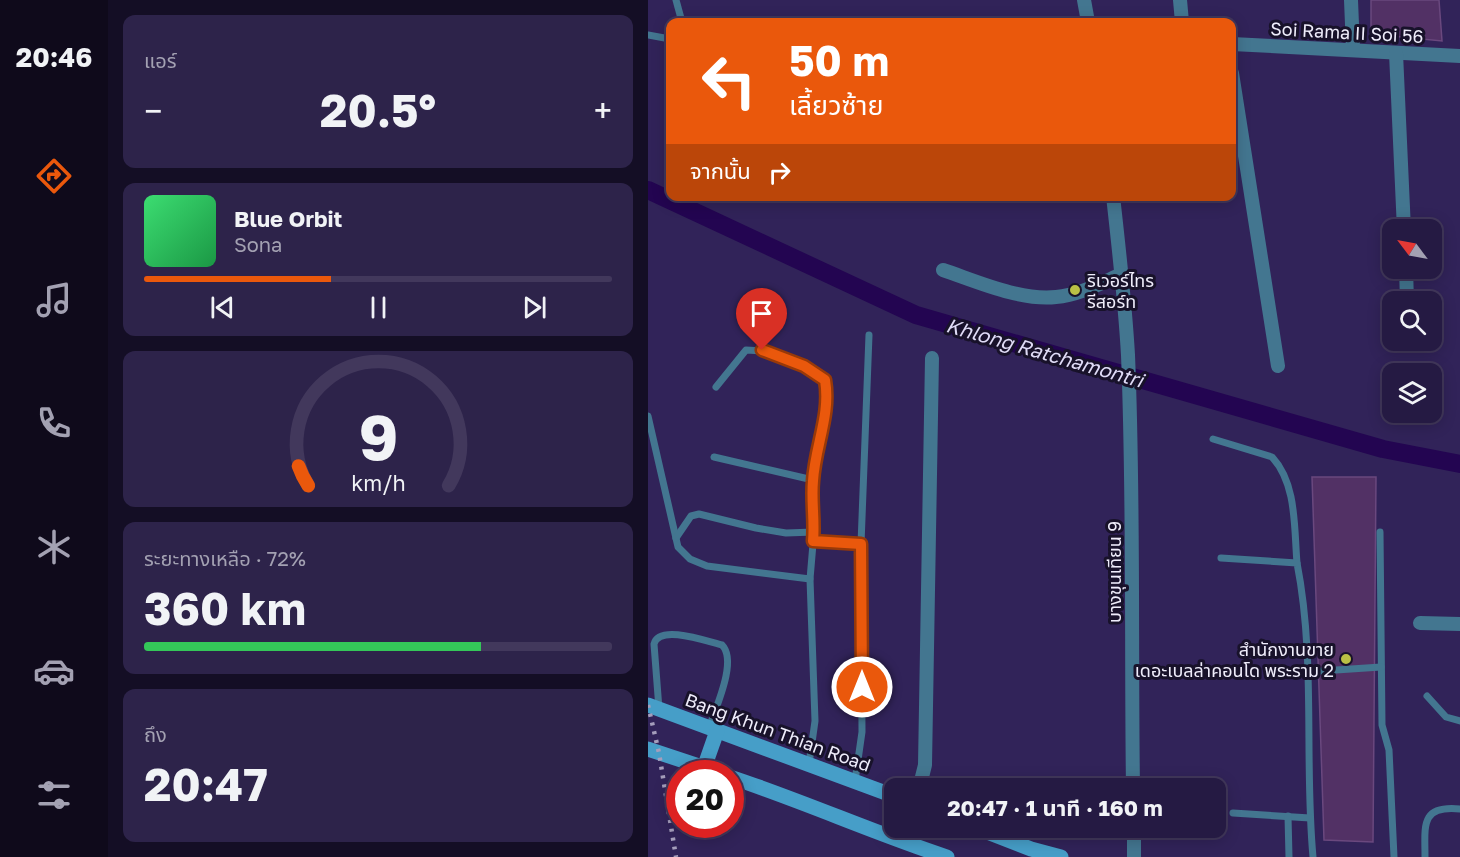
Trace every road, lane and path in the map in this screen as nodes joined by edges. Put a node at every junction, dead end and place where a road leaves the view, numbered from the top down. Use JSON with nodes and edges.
{"nodes":[{"id":1,"x":676,"y":0,"type":"edge"},
{"id":2,"x":1084,"y":0,"type":"edge"},
{"id":3,"x":1180,"y":0,"type":"edge"},
{"id":4,"x":1350,"y":0,"type":"edge"},
{"id":5,"x":681,"y":18,"type":"edge"},
{"id":6,"x":1087,"y":18,"type":"edge"},
{"id":7,"x":1182,"y":18,"type":"edge"},
{"id":8,"x":648,"y":35,"type":"edge"},
{"id":9,"x":666,"y":38,"type":"edge"},
{"id":10,"x":1236,"y":44,"type":"edge"},
{"id":11,"x":1353,"y":49,"type":"junction"},
{"id":12,"x":1396,"y":53,"type":"junction"},
{"id":13,"x":1460,"y":56,"type":"edge"},
{"id":14,"x":1236,"y":98,"type":"edge"},
{"id":15,"x":1114,"y":201,"type":"edge"},
{"id":16,"x":1404,"y":219,"type":"edge"},
{"id":17,"x":943,"y":270,"type":"dead end"},
{"id":18,"x":1122,"y":274,"type":"junction"},
{"id":19,"x":869,"y":336,"type":"dead end"},
{"id":20,"x":932,"y":358,"type":"dead end"},
{"id":21,"x":1278,"y":366,"type":"dead end"},
{"id":22,"x":716,"y":387,"type":"dead end"},
{"id":23,"x":648,"y":416,"type":"edge"},
{"id":24,"x":1213,"y":439,"type":"dead end"},
{"id":25,"x":714,"y":458,"type":"dead end"},
{"id":26,"x":813,"y":480,"type":"junction"},
{"id":27,"x":814,"y":531,"type":"junction"},
{"id":28,"x":1380,"y":532,"type":"dead end"},
{"id":29,"x":676,"y":538,"type":"junction"},
{"id":30,"x":813,"y":541,"type":"junction"},
{"id":31,"x":861,"y":544,"type":"junction"},
{"id":32,"x":1221,"y":558,"type":"dead end"},
{"id":33,"x":1298,"y":563,"type":"junction"},
{"id":34,"x":810,"y":579,"type":"junction"},
{"id":35,"x":1420,"y":623,"type":"dead end"},
{"id":36,"x":1460,"y":624,"type":"edge"},
{"id":37,"x":1381,"y":667,"type":"junction"},
{"id":38,"x":1321,"y":671,"type":"dead end"},
{"id":39,"x":1427,"y":696,"type":"dead end"},
{"id":40,"x":653,"y":707,"type":"edge"},
{"id":41,"x":1460,"y":721,"type":"edge"},
{"id":42,"x":713,"y":730,"type":"junction"},
{"id":43,"x":648,"y":749,"type":"edge"},
{"id":44,"x":680,"y":760,"type":"edge"},
{"id":45,"x":706,"y":760,"type":"edge"},
{"id":46,"x":809,"y":764,"type":"junction"},
{"id":47,"x":922,"y":778,"type":"edge"},
{"id":48,"x":1133,"y":778,"type":"edge"},
{"id":49,"x":855,"y":781,"type":"junction"},
{"id":50,"x":744,"y":782,"type":"edge"},
{"id":51,"x":884,"y":792,"type":"edge"},
{"id":52,"x":1460,"y":808,"type":"edge"},
{"id":53,"x":1233,"y":813,"type":"dead end"},
{"id":54,"x":1288,"y":816,"type":"junction"},
{"id":55,"x":1310,"y":818,"type":"junction"},
{"id":56,"x":1003,"y":838,"type":"edge"},
{"id":57,"x":1134,"y":838,"type":"edge"},
{"id":58,"x":915,"y":852,"type":"edge"},
{"id":59,"x":947,"y":857,"type":"edge"},
{"id":60,"x":1061,"y":857,"type":"edge"},
{"id":61,"x":1134,"y":857,"type":"edge"},
{"id":62,"x":1289,"y":857,"type":"edge"},
{"id":63,"x":1313,"y":857,"type":"edge"},
{"id":64,"x":1394,"y":857,"type":"edge"},
{"id":65,"x":1425,"y":857,"type":"edge"}],
"edges":[{"from":1,"to":5,"type":"lane"},
{"from":2,"to":6,"type":"street"},
{"from":3,"to":7,"type":"street"},
{"from":4,"to":11,"type":"street"},
{"from":8,"to":9,"type":"lane"},
{"from":10,"to":11,"type":"street","name":"Soi Rama II Soi 56"},
{"from":11,"to":12,"type":"street","name":"Soi Rama II Soi 56"},
{"from":12,"to":13,"type":"street","name":"Soi Rama II Soi 56"},
{"from":12,"to":16,"type":"street"},
{"from":14,"to":21,"type":"street"},
{"from":15,"to":18,"type":"street","name":"บางขุนเทียน 9"},
{"from":17,"to":18,"type":"street"},
{"from":18,"to":48,"type":"street","name":"บางขุนเทียน 9"},
{"from":19,"to":31,"type":"lane"},
{"from":20,"to":47,"type":"street"},
{"from":22,"to":26,"type":"lane"},
{"from":23,"to":29,"type":"lane"},
{"from":24,"to":33,"type":"lane"},
{"from":25,"to":26,"type":"lane"},
{"from":26,"to":27,"type":"lane"},
{"from":27,"to":29,"type":"lane"},
{"from":27,"to":30,"type":"lane"},
{"from":28,"to":37,"type":"lane"},
{"from":29,"to":34,"type":"lane"},
{"from":30,"to":31,"type":"lane"},
{"from":30,"to":34,"type":"lane"},
{"from":31,"to":49,"type":"lane"},
{"from":32,"to":33,"type":"lane"},
{"from":33,"to":55,"type":"lane"},
{"from":34,"to":46,"type":"lane"},
{"from":35,"to":36,"type":"street"},
{"from":37,"to":38,"type":"lane"},
{"from":37,"to":64,"type":"lane"},
{"from":39,"to":41,"type":"lane"},
{"from":40,"to":42,"type":"main road","name":"Bang Khun Thian Road"},
{"from":40,"to":42,"type":"lane"},
{"from":42,"to":45,"type":"main road"},
{"from":42,"to":46,"type":"main road","name":"Bang Khun Thian Road"},
{"from":43,"to":44,"type":"main road"},
{"from":46,"to":49,"type":"main road","name":"Bang Khun Thian Road"},
{"from":49,"to":51,"type":"main road","name":"Bang Khun Thian Road"},
{"from":50,"to":58,"type":"main road"},
{"from":52,"to":65,"type":"lane"},
{"from":53,"to":54,"type":"lane"},
{"from":54,"to":55,"type":"lane"},
{"from":54,"to":62,"type":"lane"},
{"from":55,"to":63,"type":"lane"},
{"from":56,"to":60,"type":"main road"},
{"from":57,"to":61,"type":"street"},
{"from":58,"to":59,"type":"main road"}]}
